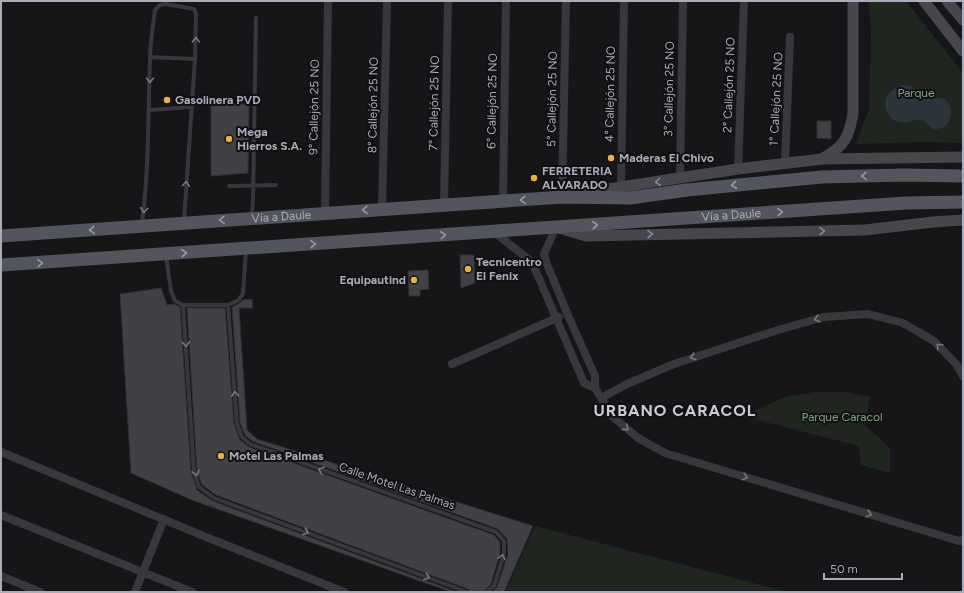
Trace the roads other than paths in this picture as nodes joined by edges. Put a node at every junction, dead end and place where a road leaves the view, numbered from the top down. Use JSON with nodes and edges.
{"nodes":[{"id":1,"x":328,"y":1,"type":"edge"},
{"id":2,"x":387,"y":1,"type":"edge"},
{"id":3,"x":448,"y":1,"type":"edge"},
{"id":4,"x":506,"y":1,"type":"edge"},
{"id":5,"x":566,"y":1,"type":"edge"},
{"id":6,"x":624,"y":1,"type":"edge"},
{"id":7,"x":683,"y":1,"type":"edge"},
{"id":8,"x":744,"y":1,"type":"edge"},
{"id":9,"x":853,"y":1,"type":"edge"},
{"id":10,"x":924,"y":1,"type":"edge"},
{"id":11,"x":947,"y":1,"type":"edge"},
{"id":12,"x":256,"y":18,"type":"dead end"},
{"id":13,"x":963,"y":20,"type":"edge"},
{"id":14,"x":790,"y":37,"type":"dead end"},
{"id":15,"x":963,"y":51,"type":"edge"},
{"id":16,"x":150,"y":57,"type":"junction"},
{"id":17,"x":195,"y":59,"type":"junction"},
{"id":18,"x":191,"y":107,"type":"junction"},
{"id":19,"x":150,"y":110,"type":"junction"},
{"id":20,"x":963,"y":156,"type":"edge"},
{"id":21,"x":822,"y":159,"type":"junction"},
{"id":22,"x":785,"y":163,"type":"junction"},
{"id":23,"x":738,"y":169,"type":"junction"},
{"id":24,"x":963,"y":176,"type":"edge"},
{"id":25,"x":680,"y":178,"type":"junction"},
{"id":26,"x":254,"y":185,"type":"junction"},
{"id":27,"x":276,"y":185,"type":"dead end"},
{"id":28,"x":229,"y":186,"type":"dead end"},
{"id":29,"x":620,"y":187,"type":"junction"},
{"id":30,"x":562,"y":197,"type":"junction"},
{"id":31,"x":503,"y":201,"type":"junction"},
{"id":32,"x":963,"y":202,"type":"edge"},
{"id":33,"x":444,"y":205,"type":"junction"},
{"id":34,"x":382,"y":209,"type":"junction"},
{"id":35,"x":325,"y":213,"type":"junction"},
{"id":36,"x":252,"y":218,"type":"junction"},
{"id":37,"x":963,"y":220,"type":"edge"},
{"id":38,"x":184,"y":223,"type":"junction"},
{"id":39,"x":142,"y":226,"type":"junction"},
{"id":40,"x":556,"y":227,"type":"junction"},
{"id":41,"x":494,"y":232,"type":"junction"},
{"id":42,"x":1,"y":236,"type":"edge"},
{"id":43,"x":246,"y":248,"type":"junction"},
{"id":44,"x":166,"y":254,"type":"junction"},
{"id":45,"x":1,"y":265,"type":"edge"},
{"id":46,"x":183,"y":305,"type":"junction"},
{"id":47,"x":228,"y":305,"type":"junction"},
{"id":48,"x":567,"y":313,"type":"junction"},
{"id":49,"x":556,"y":318,"type":"junction"},
{"id":50,"x":452,"y":364,"type":"dead end"},
{"id":51,"x":963,"y":376,"type":"edge"},
{"id":52,"x":595,"y":388,"type":"junction"},
{"id":53,"x":601,"y":398,"type":"junction"},
{"id":54,"x":2,"y":455,"type":"edge"},
{"id":55,"x":1,"y":515,"type":"edge"},
{"id":56,"x":164,"y":519,"type":"junction"},
{"id":57,"x":963,"y":540,"type":"edge"},
{"id":58,"x":143,"y":572,"type":"junction"},
{"id":59,"x":1,"y":576,"type":"edge"},
{"id":60,"x":331,"y":589,"type":"edge"},
{"id":61,"x":40,"y":592,"type":"edge"},
{"id":62,"x":135,"y":592,"type":"edge"},
{"id":63,"x":192,"y":592,"type":"edge"},
{"id":64,"x":344,"y":592,"type":"edge"},
{"id":65,"x":467,"y":592,"type":"edge"},
{"id":66,"x":487,"y":592,"type":"edge"}],
"edges":[{"from":1,"to":35,"type":"street","name":"9° Callejón 25 NO"},
{"from":2,"to":34,"type":"street","name":"8° Callejón 25 NO"},
{"from":3,"to":33,"type":"street","name":"7° Callejón 25 NO"},
{"from":4,"to":31,"type":"street","name":"6° Callejón 25 NO"},
{"from":5,"to":30,"type":"street","name":"5° Callejón 25 NO"},
{"from":6,"to":29,"type":"street","name":"4° Callejón 25 NO"},
{"from":7,"to":25,"type":"street","name":"3° Callejón 25 NO"},
{"from":8,"to":23,"type":"street","name":"2° Callejón 25 NO"},
{"from":9,"to":21,"type":"main road"},
{"from":10,"to":15,"type":"main road"},
{"from":11,"to":13,"type":"main road"},
{"from":12,"to":26,"type":"lane"},
{"from":14,"to":22,"type":"street","name":"1° Callejón 25 NO"},
{"from":16,"to":17,"type":"lane"},
{"from":17,"to":16,"type":"lane","one_way":true},
{"from":16,"to":19,"type":"lane","one_way":true},
{"from":17,"to":18,"type":"lane"},
{"from":18,"to":19,"type":"lane"},
{"from":38,"to":18,"type":"lane","one_way":true},
{"from":19,"to":39,"type":"lane","one_way":true},
{"from":20,"to":21,"type":"main road","name":"Vía a Daule"},
{"from":21,"to":22,"type":"main road","name":"Vía a Daule"},
{"from":22,"to":23,"type":"main road","name":"Vía a Daule"},
{"from":23,"to":25,"type":"main road","name":"Vía a Daule"},
{"from":24,"to":30,"type":"main road","name":"Vía a Daule","one_way":true},
{"from":25,"to":29,"type":"main road","name":"Vía a Daule","one_way":true},
{"from":26,"to":27,"type":"lane"},
{"from":26,"to":28,"type":"lane"},
{"from":26,"to":36,"type":"lane"},
{"from":29,"to":30,"type":"main road","name":"Vía a Daule"},
{"from":30,"to":31,"type":"main road","name":"Vía a Daule","one_way":true},
{"from":31,"to":33,"type":"main road","name":"Vía a Daule"},
{"from":40,"to":32,"type":"main road","name":"Vía a Daule","one_way":true},
{"from":33,"to":34,"type":"main road","name":"Vía a Daule"},
{"from":34,"to":35,"type":"main road","name":"Vía a Daule","one_way":true},
{"from":35,"to":36,"type":"main road","name":"Vía a Daule"},
{"from":36,"to":38,"type":"main road","name":"Vía a Daule","one_way":true},
{"from":40,"to":37,"type":"main road","name":"Vía a Daule","one_way":true},
{"from":38,"to":39,"type":"main road","name":"Vía a Daule"},
{"from":39,"to":42,"type":"main road","name":"Vía a Daule","one_way":true},
{"from":40,"to":41,"type":"main road","name":"Vía a Daule"},
{"from":40,"to":48,"type":"street"},
{"from":43,"to":41,"type":"main road","name":"Vía a Daule","one_way":true},
{"from":41,"to":49,"type":"street"},
{"from":44,"to":43,"type":"main road","name":"Vía a Daule","one_way":true},
{"from":43,"to":47,"type":"lane"},
{"from":45,"to":44,"type":"main road","name":"Vía a Daule","one_way":true},
{"from":44,"to":46,"type":"lane"},
{"from":46,"to":47,"type":"lane"},
{"from":46,"to":65,"type":"lane","one_way":true},
{"from":66,"to":47,"type":"lane","name":"Calle Motel Las Palmas","one_way":true},
{"from":48,"to":49,"type":"street"},
{"from":48,"to":52,"type":"street"},
{"from":49,"to":50,"type":"street"},
{"from":49,"to":52,"type":"street"},
{"from":51,"to":53,"type":"street","one_way":true},
{"from":52,"to":53,"type":"street"},
{"from":53,"to":57,"type":"street","one_way":true},
{"from":54,"to":56,"type":"street"},
{"from":55,"to":58,"type":"street"},
{"from":56,"to":58,"type":"street"},
{"from":56,"to":60,"type":"street"},
{"from":58,"to":62,"type":"street"},
{"from":58,"to":63,"type":"street"},
{"from":59,"to":61,"type":"street"},
{"from":60,"to":64,"type":"street"}]}
